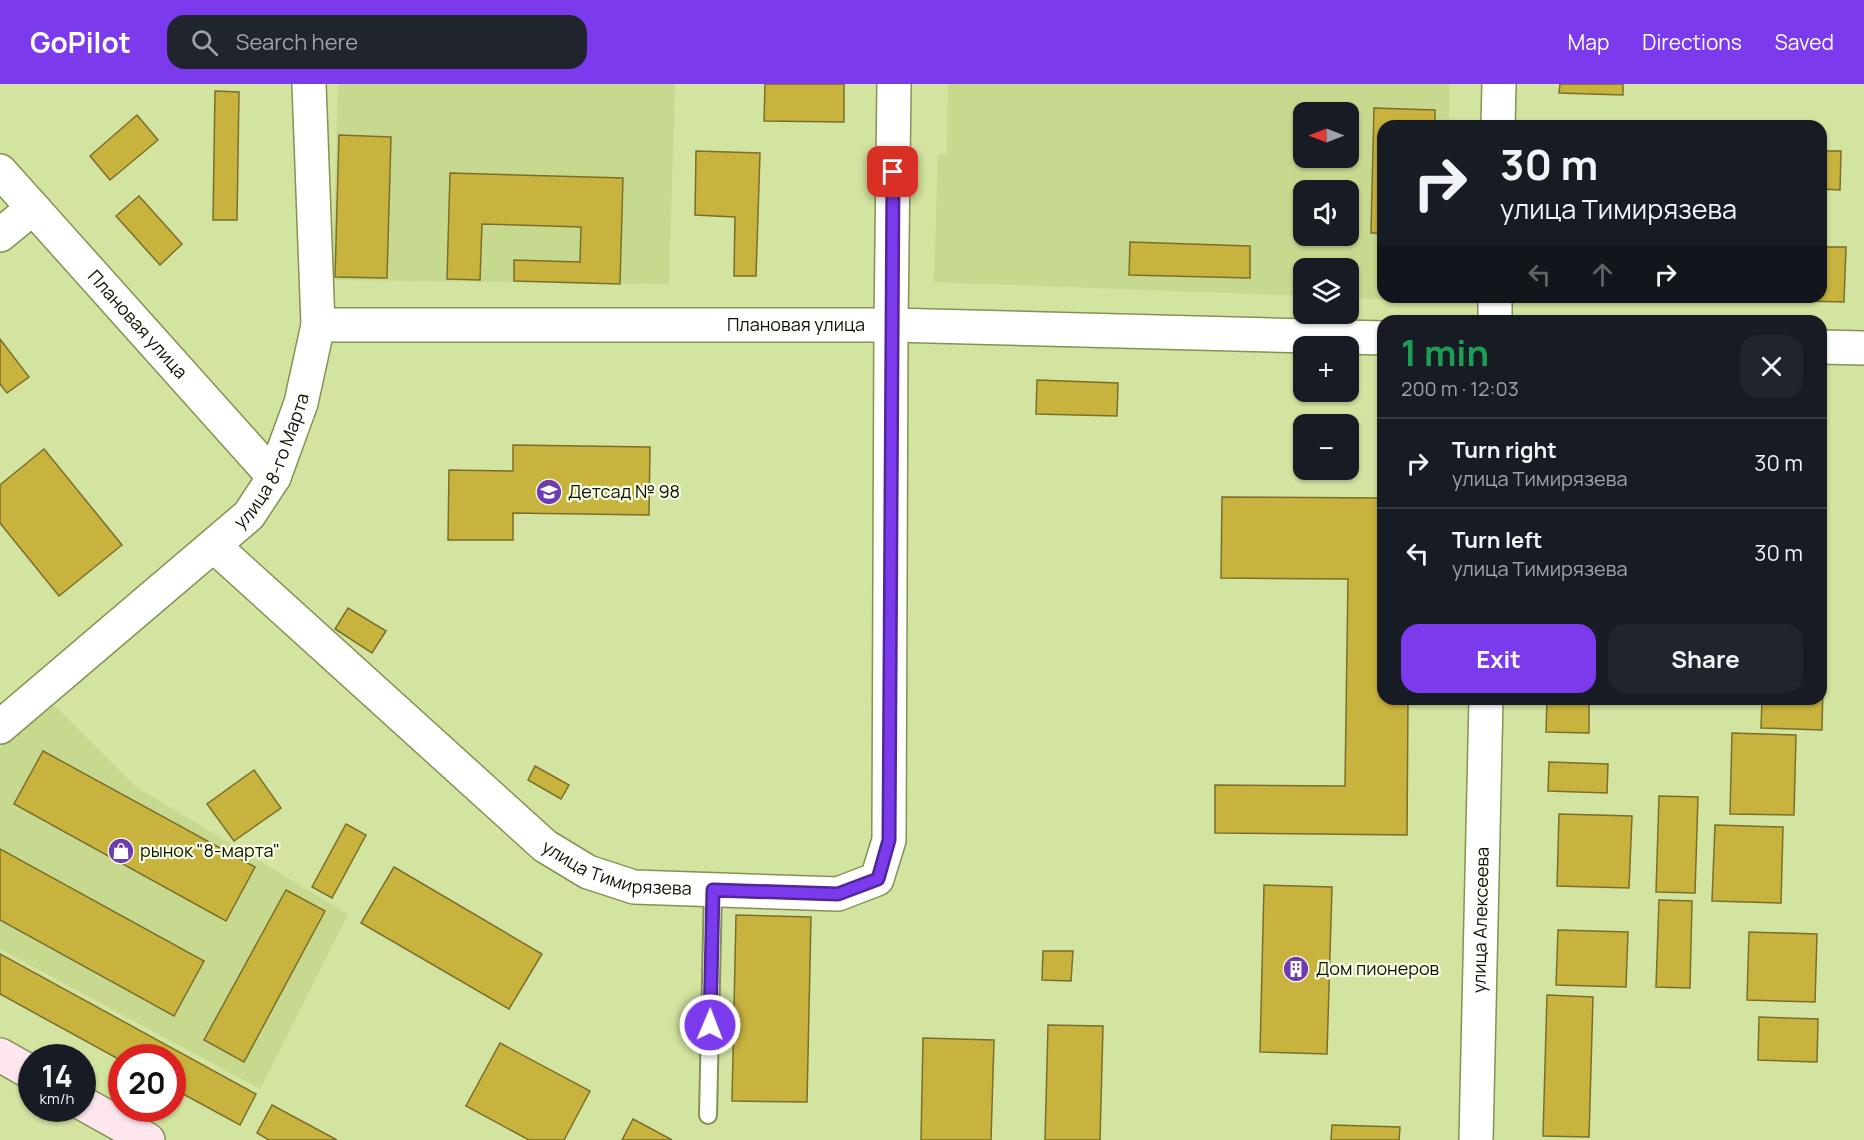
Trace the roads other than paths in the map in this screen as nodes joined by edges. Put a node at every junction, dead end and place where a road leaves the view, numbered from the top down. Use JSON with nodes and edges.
{"nodes":[{"id":1,"x":309,"y":84,"type":"edge"},
{"id":2,"x":894,"y":84,"type":"edge"},
{"id":3,"x":1499,"y":84,"type":"edge"},
{"id":4,"x":1498,"y":120,"type":"edge"},
{"id":5,"x":0,"y":171,"type":"edge"},
{"id":6,"x":33,"y":208,"type":"junction"},
{"id":7,"x":0,"y":235,"type":"edge"},
{"id":8,"x":318,"y":325,"type":"junction"},
{"id":9,"x":891,"y":325,"type":"junction"},
{"id":10,"x":1377,"y":338,"type":"edge"},
{"id":11,"x":1827,"y":347,"type":"edge"},
{"id":12,"x":1864,"y":348,"type":"edge"},
{"id":13,"x":274,"y":477,"type":"junction"},
{"id":14,"x":214,"y":546,"type":"junction"},
{"id":15,"x":1486,"y":705,"type":"edge"},
{"id":16,"x":0,"y":727,"type":"edge"},
{"id":17,"x":713,"y":890,"type":"junction"},
{"id":18,"x":0,"y":1055,"type":"edge"},
{"id":19,"x":18,"y":1065,"type":"edge"},
{"id":20,"x":96,"y":1110,"type":"edge"},
{"id":21,"x":708,"y":1115,"type":"dead end"},
{"id":22,"x":148,"y":1140,"type":"edge"},
{"id":23,"x":1476,"y":1140,"type":"edge"}],
"edges":[{"from":1,"to":8,"type":"street","name":"улица 8-го Марта"},
{"from":2,"to":9,"type":"street","name":"улица Тимирязева"},
{"from":3,"to":4,"type":"street"},
{"from":5,"to":6,"type":"street","name":"Плановая улица"},
{"from":6,"to":7,"type":"street"},
{"from":6,"to":13,"type":"street","name":"Плановая улица"},
{"from":8,"to":9,"type":"street","name":"Плановая улица"},
{"from":8,"to":13,"type":"street","name":"улица 8-го Марта"},
{"from":9,"to":10,"type":"street","name":"Плановая улица"},
{"from":9,"to":17,"type":"street","name":"улица Тимирязева"},
{"from":11,"to":12,"type":"street"},
{"from":13,"to":14,"type":"street","name":"улица 8-го Марта"},
{"from":14,"to":16,"type":"street","name":"улица 8-го Марта"},
{"from":14,"to":17,"type":"street","name":"улица Тимирязева"},
{"from":15,"to":23,"type":"street","name":"улица Алексеева"},
{"from":17,"to":21,"type":"lane"},
{"from":18,"to":19,"type":"main road"},
{"from":20,"to":22,"type":"main road"}]}
